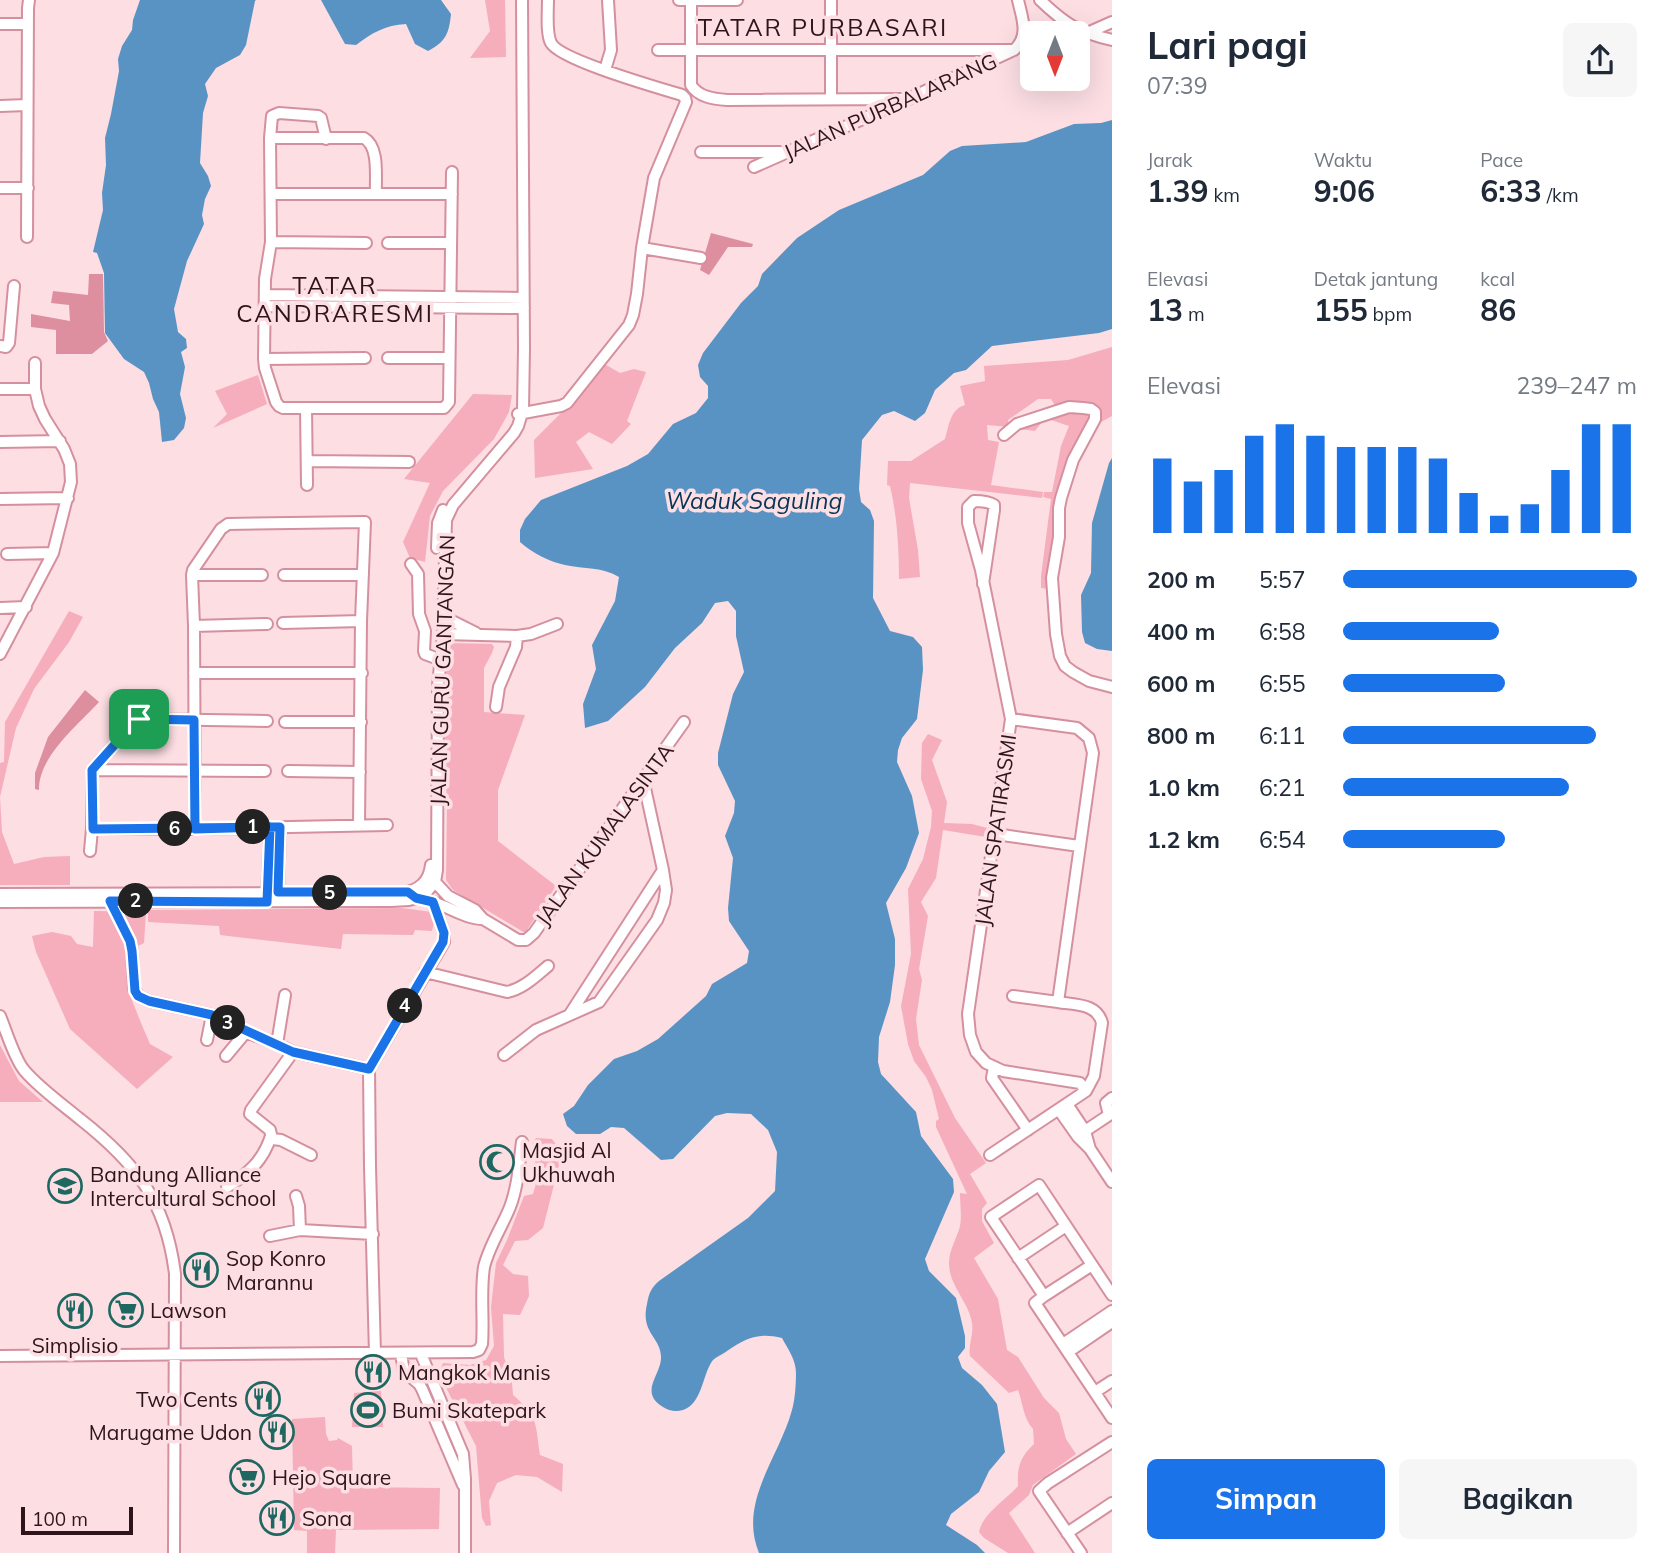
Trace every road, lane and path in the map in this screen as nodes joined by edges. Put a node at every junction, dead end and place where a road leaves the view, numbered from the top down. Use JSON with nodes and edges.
{"nodes":[{"id":1,"x":29,"y":0,"type":"edge"},
{"id":2,"x":515,"y":0,"type":"edge"},
{"id":3,"x":522,"y":0,"type":"edge"},
{"id":4,"x":548,"y":0,"type":"edge"},
{"id":5,"x":608,"y":0,"type":"edge"},
{"id":6,"x":679,"y":0,"type":"edge"},
{"id":7,"x":691,"y":0,"type":"edge"},
{"id":8,"x":737,"y":0,"type":"edge"},
{"id":9,"x":831,"y":0,"type":"edge"},
{"id":10,"x":1018,"y":0,"type":"edge"},
{"id":11,"x":1040,"y":0,"type":"edge"},
{"id":12,"x":1065,"y":21,"type":"edge"},
{"id":13,"x":1112,"y":22,"type":"edge"},
{"id":14,"x":0,"y":24,"type":"edge"},
{"id":15,"x":28,"y":24,"type":"junction"},
{"id":16,"x":1090,"y":32,"type":"edge"},
{"id":17,"x":1090,"y":35,"type":"edge"},
{"id":18,"x":1112,"y":40,"type":"edge"},
{"id":19,"x":658,"y":50,"type":"dead end"},
{"id":20,"x":691,"y":50,"type":"junction"},
{"id":21,"x":831,"y":50,"type":"junction"},
{"id":22,"x":1014,"y":50,"type":"junction"},
{"id":23,"x":605,"y":70,"type":"junction"},
{"id":24,"x":831,"y":99,"type":"junction"},
{"id":25,"x":908,"y":99,"type":"junction"},
{"id":26,"x":0,"y":106,"type":"edge"},
{"id":27,"x":27,"y":106,"type":"junction"},
{"id":28,"x":270,"y":138,"type":"junction"},
{"id":29,"x":326,"y":139,"type":"junction"},
{"id":30,"x":701,"y":152,"type":"dead end"},
{"id":31,"x":788,"y":152,"type":"junction"},
{"id":32,"x":754,"y":167,"type":"dead end"},
{"id":33,"x":452,"y":172,"type":"dead end"},
{"id":34,"x":0,"y":188,"type":"edge"},
{"id":35,"x":28,"y":188,"type":"junction"},
{"id":36,"x":271,"y":194,"type":"junction"},
{"id":37,"x":376,"y":194,"type":"junction"},
{"id":38,"x":452,"y":194,"type":"junction"},
{"id":39,"x":27,"y":237,"type":"dead end"},
{"id":40,"x":271,"y":243,"type":"junction"},
{"id":41,"x":366,"y":243,"type":"dead end"},
{"id":42,"x":388,"y":243,"type":"dead end"},
{"id":43,"x":451,"y":243,"type":"junction"},
{"id":44,"x":642,"y":248,"type":"junction"},
{"id":45,"x":701,"y":258,"type":"dead end"},
{"id":46,"x":14,"y":286,"type":"dead end"},
{"id":47,"x":265,"y":300,"type":"junction"},
{"id":48,"x":450,"y":302,"type":"junction"},
{"id":49,"x":520,"y":303,"type":"junction"},
{"id":50,"x":0,"y":346,"type":"edge"},
{"id":51,"x":365,"y":358,"type":"dead end"},
{"id":52,"x":388,"y":358,"type":"dead end"},
{"id":53,"x":449,"y":358,"type":"junction"},
{"id":54,"x":264,"y":359,"type":"junction"},
{"id":55,"x":35,"y":363,"type":"dead end"},
{"id":56,"x":0,"y":389,"type":"edge"},
{"id":57,"x":35,"y":389,"type":"junction"},
{"id":58,"x":306,"y":408,"type":"junction"},
{"id":59,"x":519,"y":414,"type":"junction"},
{"id":60,"x":1004,"y":435,"type":"dead end"},
{"id":61,"x":60,"y":441,"type":"junction"},
{"id":62,"x":0,"y":442,"type":"edge"},
{"id":63,"x":307,"y":461,"type":"junction"},
{"id":64,"x":409,"y":462,"type":"dead end"},
{"id":65,"x":307,"y":485,"type":"dead end"},
{"id":66,"x":68,"y":498,"type":"junction"},
{"id":67,"x":0,"y":499,"type":"edge"},
{"id":68,"x":53,"y":553,"type":"junction"},
{"id":69,"x":7,"y":554,"type":"dead end"},
{"id":70,"x":411,"y":564,"type":"dead end"},
{"id":71,"x":192,"y":575,"type":"junction"},
{"id":72,"x":262,"y":575,"type":"dead end"},
{"id":73,"x":284,"y":575,"type":"dead end"},
{"id":74,"x":363,"y":575,"type":"junction"},
{"id":75,"x":983,"y":584,"type":"junction"},
{"id":76,"x":26,"y":607,"type":"junction"},
{"id":77,"x":0,"y":608,"type":"edge"},
{"id":78,"x":444,"y":617,"type":"junction"},
{"id":79,"x":361,"y":621,"type":"junction"},
{"id":80,"x":267,"y":624,"type":"dead end"},
{"id":81,"x":283,"y":624,"type":"dead end"},
{"id":82,"x":557,"y":624,"type":"dead end"},
{"id":83,"x":194,"y":626,"type":"junction"},
{"id":84,"x":443,"y":634,"type":"junction"},
{"id":85,"x":479,"y":634,"type":"junction"},
{"id":86,"x":517,"y":636,"type":"junction"},
{"id":87,"x":0,"y":654,"type":"edge"},
{"id":88,"x":433,"y":657,"type":"junction"},
{"id":89,"x":194,"y":673,"type":"junction"},
{"id":90,"x":362,"y":673,"type":"junction"},
{"id":91,"x":1112,"y":687,"type":"edge"},
{"id":92,"x":496,"y":707,"type":"dead end"},
{"id":93,"x":1011,"y":719,"type":"junction"},
{"id":94,"x":194,"y":720,"type":"junction"},
{"id":95,"x":267,"y":721,"type":"dead end"},
{"id":96,"x":285,"y":722,"type":"dead end"},
{"id":97,"x":361,"y":722,"type":"junction"},
{"id":98,"x":684,"y":722,"type":"dead end"},
{"id":99,"x":92,"y":770,"type":"junction"},
{"id":100,"x":195,"y":771,"type":"junction"},
{"id":101,"x":265,"y":771,"type":"dead end"},
{"id":102,"x":288,"y":771,"type":"dead end"},
{"id":103,"x":360,"y":772,"type":"junction"},
{"id":104,"x":643,"y":779,"type":"junction"},
{"id":105,"x":359,"y":825,"type":"junction"},
{"id":106,"x":387,"y":825,"type":"dead end"},
{"id":107,"x":275,"y":827,"type":"junction"},
{"id":108,"x":93,"y":829,"type":"junction"},
{"id":109,"x":195,"y":829,"type":"junction"},
{"id":110,"x":995,"y":834,"type":"junction"},
{"id":111,"x":1079,"y":846,"type":"junction"},
{"id":112,"x":90,"y":851,"type":"dead end"},
{"id":113,"x":663,"y":870,"type":"junction"},
{"id":114,"x":431,"y":880,"type":"junction"},
{"id":115,"x":0,"y":894,"type":"edge"},
{"id":116,"x":412,"y":895,"type":"junction"},
{"id":117,"x":273,"y":897,"type":"junction"},
{"id":118,"x":110,"y":901,"type":"junction"},
{"id":119,"x":0,"y":902,"type":"edge"},
{"id":120,"x":433,"y":902,"type":"junction"},
{"id":121,"x":483,"y":919,"type":"junction"},
{"id":122,"x":548,"y":966,"type":"dead end"},
{"id":123,"x":425,"y":972,"type":"junction"},
{"id":124,"x":285,"y":995,"type":"dead end"},
{"id":125,"x":1013,"y":996,"type":"dead end"},
{"id":126,"x":1058,"y":1002,"type":"junction"},
{"id":127,"x":570,"y":1014,"type":"junction"},
{"id":128,"x":212,"y":1015,"type":"junction"},
{"id":129,"x":0,"y":1016,"type":"edge"},
{"id":130,"x":246,"y":1032,"type":"junction"},
{"id":131,"x":207,"y":1040,"type":"dead end"},
{"id":132,"x":277,"y":1044,"type":"junction"},
{"id":133,"x":293,"y":1052,"type":"junction"},
{"id":134,"x":504,"y":1055,"type":"dead end"},
{"id":135,"x":226,"y":1056,"type":"dead end"},
{"id":136,"x":994,"y":1067,"type":"junction"},
{"id":137,"x":369,"y":1069,"type":"junction"},
{"id":138,"x":1086,"y":1091,"type":"junction"},
{"id":139,"x":1112,"y":1098,"type":"edge"},
{"id":140,"x":1063,"y":1107,"type":"junction"},
{"id":141,"x":1028,"y":1130,"type":"junction"},
{"id":142,"x":1085,"y":1131,"type":"junction"},
{"id":143,"x":271,"y":1136,"type":"junction"},
{"id":144,"x":522,"y":1142,"type":"dead end"},
{"id":145,"x":1090,"y":1149,"type":"junction"},
{"id":146,"x":311,"y":1155,"type":"dead end"},
{"id":147,"x":990,"y":1155,"type":"dead end"},
{"id":148,"x":1112,"y":1182,"type":"edge"},
{"id":149,"x":227,"y":1187,"type":"dead end"},
{"id":150,"x":296,"y":1196,"type":"dead end"},
{"id":151,"x":1066,"y":1226,"type":"junction"},
{"id":152,"x":300,"y":1230,"type":"junction"},
{"id":153,"x":373,"y":1234,"type":"junction"},
{"id":154,"x":270,"y":1236,"type":"dead end"},
{"id":155,"x":1018,"y":1258,"type":"junction"},
{"id":156,"x":1092,"y":1265,"type":"junction"},
{"id":157,"x":1112,"y":1295,"type":"edge"},
{"id":158,"x":1044,"y":1296,"type":"junction"},
{"id":159,"x":1112,"y":1311,"type":"edge"},
{"id":160,"x":1112,"y":1322,"type":"edge"},
{"id":161,"x":1065,"y":1348,"type":"junction"},
{"id":162,"x":375,"y":1354,"type":"junction"},
{"id":163,"x":401,"y":1354,"type":"junction"},
{"id":164,"x":421,"y":1354,"type":"junction"},
{"id":165,"x":175,"y":1355,"type":"junction"},
{"id":166,"x":0,"y":1356,"type":"edge"},
{"id":167,"x":1112,"y":1381,"type":"edge"},
{"id":168,"x":1095,"y":1392,"type":"junction"},
{"id":169,"x":1112,"y":1418,"type":"edge"},
{"id":170,"x":1112,"y":1442,"type":"edge"},
{"id":171,"x":464,"y":1488,"type":"junction"},
{"id":172,"x":1112,"y":1503,"type":"edge"},
{"id":173,"x":1067,"y":1533,"type":"junction"},
{"id":174,"x":174,"y":1553,"type":"edge"},
{"id":175,"x":465,"y":1553,"type":"edge"},
{"id":176,"x":1081,"y":1553,"type":"edge"}],
"edges":[{"from":1,"to":15,"type":"street"},
{"from":2,"to":49,"type":"street","name":"JALAN GURU GANTANGAN"},
{"from":3,"to":49,"type":"street","name":"JALAN GURU GANTANGAN"},
{"from":4,"to":23,"type":"street"},
{"from":5,"to":23,"type":"street"},
{"from":6,"to":7,"type":"street"},
{"from":7,"to":8,"type":"street"},
{"from":7,"to":20,"type":"street"},
{"from":9,"to":21,"type":"street"},
{"from":10,"to":22,"type":"street","name":"JALAN PURBALARANG"},
{"from":11,"to":12,"type":"street"},
{"from":13,"to":16,"type":"street"},
{"from":14,"to":15,"type":"street"},
{"from":15,"to":27,"type":"street"},
{"from":17,"to":18,"type":"street"},
{"from":19,"to":20,"type":"street"},
{"from":20,"to":21,"type":"street"},
{"from":20,"to":24,"type":"street"},
{"from":21,"to":22,"type":"street"},
{"from":21,"to":24,"type":"street"},
{"from":22,"to":25,"type":"street","name":"JALAN PURBALARANG"},
{"from":23,"to":44,"type":"street"},
{"from":24,"to":25,"type":"street"},
{"from":25,"to":31,"type":"street","name":"JALAN PURBALARANG"},
{"from":26,"to":27,"type":"street"},
{"from":27,"to":35,"type":"street"},
{"from":28,"to":29,"type":"street"},
{"from":28,"to":29,"type":"street"},
{"from":28,"to":36,"type":"street"},
{"from":29,"to":37,"type":"street"},
{"from":30,"to":31,"type":"street"},
{"from":31,"to":32,"type":"street","name":"JALAN PURBALARANG"},
{"from":33,"to":38,"type":"street"},
{"from":34,"to":35,"type":"street"},
{"from":35,"to":39,"type":"street"},
{"from":36,"to":37,"type":"street"},
{"from":36,"to":40,"type":"street"},
{"from":37,"to":38,"type":"street"},
{"from":38,"to":43,"type":"street"},
{"from":40,"to":41,"type":"street"},
{"from":40,"to":47,"type":"street"},
{"from":42,"to":43,"type":"street"},
{"from":43,"to":48,"type":"street"},
{"from":44,"to":45,"type":"street"},
{"from":44,"to":59,"type":"street"},
{"from":46,"to":50,"type":"street"},
{"from":47,"to":48,"type":"street"},
{"from":47,"to":54,"type":"street"},
{"from":48,"to":49,"type":"street"},
{"from":48,"to":53,"type":"street"},
{"from":49,"to":59,"type":"street","name":"JALAN GURU GANTANGAN"},
{"from":51,"to":54,"type":"street"},
{"from":52,"to":53,"type":"street"},
{"from":53,"to":58,"type":"street"},
{"from":54,"to":58,"type":"street"},
{"from":55,"to":57,"type":"street"},
{"from":56,"to":57,"type":"street"},
{"from":57,"to":61,"type":"street"},
{"from":58,"to":63,"type":"street"},
{"from":59,"to":78,"type":"street","name":"JALAN GURU GANTANGAN"},
{"from":59,"to":88,"type":"street","name":"JALAN GURU GANTANGAN"},
{"from":60,"to":91,"type":"street"},
{"from":61,"to":62,"type":"street"},
{"from":61,"to":66,"type":"street"},
{"from":63,"to":64,"type":"street"},
{"from":63,"to":65,"type":"street"},
{"from":66,"to":67,"type":"street"},
{"from":66,"to":68,"type":"street"},
{"from":68,"to":69,"type":"street"},
{"from":68,"to":76,"type":"street"},
{"from":70,"to":88,"type":"street"},
{"from":71,"to":72,"type":"street"},
{"from":71,"to":74,"type":"street"},
{"from":71,"to":83,"type":"street"},
{"from":73,"to":74,"type":"street"},
{"from":74,"to":79,"type":"street"},
{"from":75,"to":75,"type":"street","name":"JALAN SPATIRASMI"},
{"from":75,"to":93,"type":"street","name":"JALAN SPATIRASMI"},
{"from":76,"to":77,"type":"street"},
{"from":76,"to":87,"type":"street"},
{"from":78,"to":84,"type":"street","name":"JALAN GURU GANTANGAN"},
{"from":78,"to":85,"type":"street"},
{"from":79,"to":81,"type":"street"},
{"from":79,"to":90,"type":"street"},
{"from":80,"to":83,"type":"street"},
{"from":82,"to":86,"type":"street"},
{"from":83,"to":89,"type":"street"},
{"from":84,"to":85,"type":"street"},
{"from":84,"to":114,"type":"street","name":"JALAN GURU GANTANGAN"},
{"from":85,"to":86,"type":"street"},
{"from":86,"to":92,"type":"street"},
{"from":88,"to":114,"type":"street","name":"JALAN GURU GANTANGAN"},
{"from":89,"to":90,"type":"street"},
{"from":89,"to":94,"type":"street"},
{"from":90,"to":97,"type":"street"},
{"from":93,"to":110,"type":"street","name":"JALAN SPATIRASMI"},
{"from":93,"to":111,"type":"street"},
{"from":94,"to":95,"type":"street"},
{"from":94,"to":99,"type":"street"},
{"from":94,"to":100,"type":"street"},
{"from":96,"to":97,"type":"street"},
{"from":97,"to":103,"type":"street"},
{"from":98,"to":104,"type":"street","name":"JALAN KUMALASINTA"},
{"from":99,"to":100,"type":"street"},
{"from":99,"to":108,"type":"street"},
{"from":100,"to":101,"type":"street"},
{"from":100,"to":109,"type":"street"},
{"from":102,"to":103,"type":"street"},
{"from":103,"to":105,"type":"street"},
{"from":104,"to":113,"type":"street"},
{"from":104,"to":121,"type":"street","name":"JALAN KUMALASINTA"},
{"from":105,"to":106,"type":"street"},
{"from":105,"to":107,"type":"street"},
{"from":107,"to":109,"type":"street"},
{"from":107,"to":117,"type":"street"},
{"from":108,"to":109,"type":"street"},
{"from":108,"to":112,"type":"street"},
{"from":110,"to":111,"type":"street"},
{"from":110,"to":136,"type":"street","name":"JALAN SPATIRASMI"},
{"from":111,"to":126,"type":"street"},
{"from":113,"to":127,"type":"street"},
{"from":113,"to":127,"type":"street"},
{"from":114,"to":116,"type":"street"},
{"from":114,"to":121,"type":"street"},
{"from":115,"to":117,"type":"street"},
{"from":116,"to":117,"type":"street"},
{"from":116,"to":120,"type":"street"},
{"from":117,"to":118,"type":"street"},
{"from":118,"to":119,"type":"street"},
{"from":118,"to":128,"type":"street"},
{"from":120,"to":121,"type":"street"},
{"from":120,"to":123,"type":"street"},
{"from":122,"to":123,"type":"street"},
{"from":123,"to":137,"type":"street"},
{"from":124,"to":132,"type":"street"},
{"from":125,"to":126,"type":"street"},
{"from":126,"to":138,"type":"street"},
{"from":127,"to":134,"type":"street"},
{"from":128,"to":130,"type":"street"},
{"from":128,"to":131,"type":"street"},
{"from":129,"to":165,"type":"street"},
{"from":130,"to":132,"type":"street"},
{"from":130,"to":135,"type":"street"},
{"from":132,"to":133,"type":"street"},
{"from":133,"to":137,"type":"street"},
{"from":133,"to":143,"type":"street"},
{"from":136,"to":138,"type":"street"},
{"from":136,"to":141,"type":"street","name":"JALAN SPATIRASMI"},
{"from":137,"to":153,"type":"street"},
{"from":138,"to":140,"type":"street"},
{"from":139,"to":142,"type":"street"},
{"from":140,"to":141,"type":"street"},
{"from":140,"to":142,"type":"street"},
{"from":140,"to":145,"type":"street"},
{"from":141,"to":147,"type":"street"},
{"from":142,"to":145,"type":"street"},
{"from":143,"to":146,"type":"street"},
{"from":143,"to":149,"type":"street"},
{"from":144,"to":164,"type":"street"},
{"from":145,"to":148,"type":"street"},
{"from":150,"to":152,"type":"street"},
{"from":151,"to":155,"type":"street"},
{"from":151,"to":155,"type":"street"},
{"from":151,"to":156,"type":"street"},
{"from":152,"to":153,"type":"street"},
{"from":152,"to":154,"type":"street"},
{"from":153,"to":162,"type":"street"},
{"from":155,"to":158,"type":"street"},
{"from":156,"to":157,"type":"street"},
{"from":156,"to":158,"type":"street"},
{"from":158,"to":161,"type":"street"},
{"from":159,"to":161,"type":"street"},
{"from":160,"to":161,"type":"street"},
{"from":161,"to":168,"type":"street"},
{"from":162,"to":163,"type":"street"},
{"from":162,"to":165,"type":"street"},
{"from":163,"to":164,"type":"street"},
{"from":163,"to":171,"type":"street"},
{"from":164,"to":171,"type":"street"},
{"from":165,"to":166,"type":"street"},
{"from":165,"to":174,"type":"street"},
{"from":167,"to":168,"type":"street"},
{"from":168,"to":169,"type":"street"},
{"from":170,"to":173,"type":"street"},
{"from":171,"to":175,"type":"street"},
{"from":172,"to":173,"type":"street"},
{"from":173,"to":176,"type":"street"}]}
